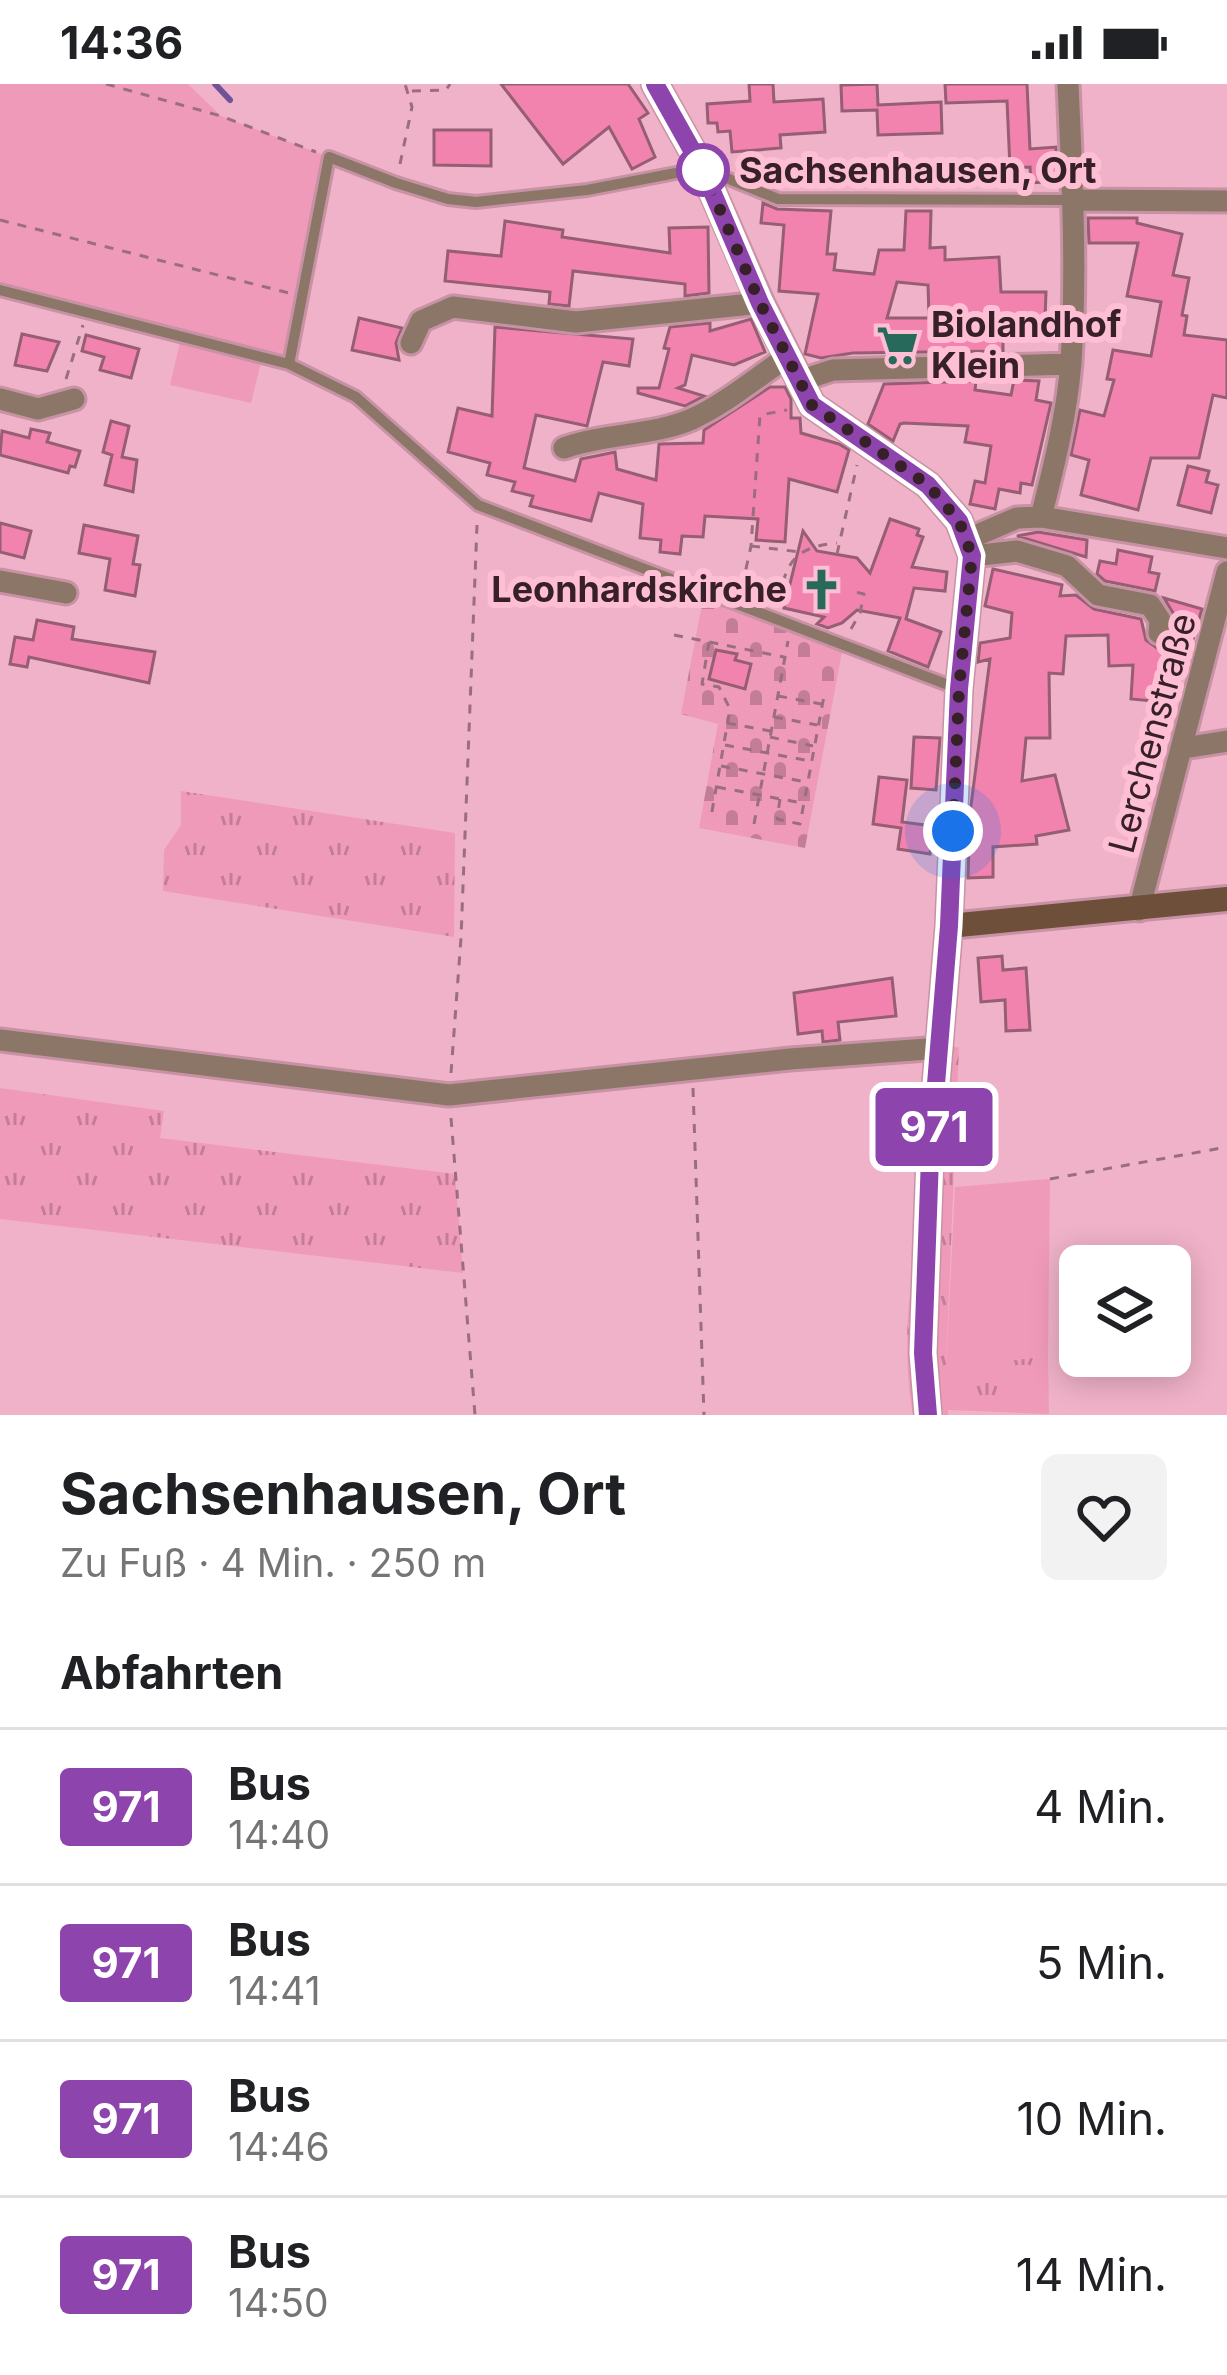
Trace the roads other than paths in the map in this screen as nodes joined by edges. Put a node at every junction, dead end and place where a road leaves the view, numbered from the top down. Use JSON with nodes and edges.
{"nodes":[{"id":1,"x":655,"y":84,"type":"edge"},
{"id":2,"x":1068,"y":84,"type":"edge"},
{"id":3,"x":702,"y":168,"type":"junction"},
{"id":4,"x":1073,"y":200,"type":"junction"},
{"id":5,"x":1227,"y":201,"type":"edge"},
{"id":6,"x":0,"y":290,"type":"edge"},
{"id":7,"x":760,"y":303,"type":"junction"},
{"id":8,"x":411,"y":343,"type":"dead end"},
{"id":9,"x":788,"y":357,"type":"junction"},
{"id":10,"x":289,"y":364,"type":"junction"},
{"id":11,"x":1071,"y":364,"type":"junction"},
{"id":12,"x":799,"y":382,"type":"junction"},
{"id":13,"x":0,"y":399,"type":"edge"},
{"id":14,"x":66,"y":401,"type":"road end"},
{"id":15,"x":564,"y":448,"type":"dead end"},
{"id":16,"x":1041,"y":517,"type":"junction"},
{"id":17,"x":969,"y":548,"type":"junction"},
{"id":18,"x":1227,"y":548,"type":"edge"},
{"id":19,"x":1227,"y":572,"type":"edge"},
{"id":20,"x":0,"y":581,"type":"edge"},
{"id":21,"x":66,"y":593,"type":"dead end"},
{"id":22,"x":1159,"y":633,"type":"dead end"},
{"id":23,"x":959,"y":689,"type":"junction"},
{"id":24,"x":1227,"y":741,"type":"edge"},
{"id":25,"x":1184,"y":748,"type":"junction"},
{"id":26,"x":1227,"y":899,"type":"edge"},
{"id":27,"x":1139,"y":910,"type":"junction"},
{"id":28,"x":949,"y":926,"type":"junction"},
{"id":29,"x":0,"y":1040,"type":"edge"},
{"id":30,"x":941,"y":1048,"type":"junction"},
{"id":31,"x":928,"y":1415,"type":"edge"}],
"edges":[{"from":1,"to":3,"type":"street"},
{"from":2,"to":4,"type":"street"},
{"from":3,"to":4,"type":"lane"},
{"from":3,"to":7,"type":"street"},
{"from":3,"to":10,"type":"lane"},
{"from":4,"to":5,"type":"street"},
{"from":4,"to":11,"type":"street"},
{"from":6,"to":10,"type":"lane"},
{"from":7,"to":8,"type":"street"},
{"from":7,"to":9,"type":"street"},
{"from":9,"to":12,"type":"street"},
{"from":9,"to":15,"type":"street"},
{"from":10,"to":23,"type":"lane"},
{"from":11,"to":12,"type":"street"},
{"from":11,"to":16,"type":"street"},
{"from":12,"to":17,"type":"street"},
{"from":13,"to":14,"type":"street"},
{"from":16,"to":17,"type":"street"},
{"from":16,"to":18,"type":"street"},
{"from":17,"to":22,"type":"street"},
{"from":17,"to":23,"type":"street"},
{"from":19,"to":25,"type":"street","name":"Lerchenstraße"},
{"from":20,"to":21,"type":"street"},
{"from":23,"to":28,"type":"street"},
{"from":24,"to":25,"type":"street"},
{"from":25,"to":27,"type":"street","name":"Lerchenstraße"},
{"from":26,"to":27,"type":"street"},
{"from":27,"to":28,"type":"street"},
{"from":28,"to":30,"type":"street"},
{"from":29,"to":30,"type":"street"},
{"from":30,"to":31,"type":"street"}]}
